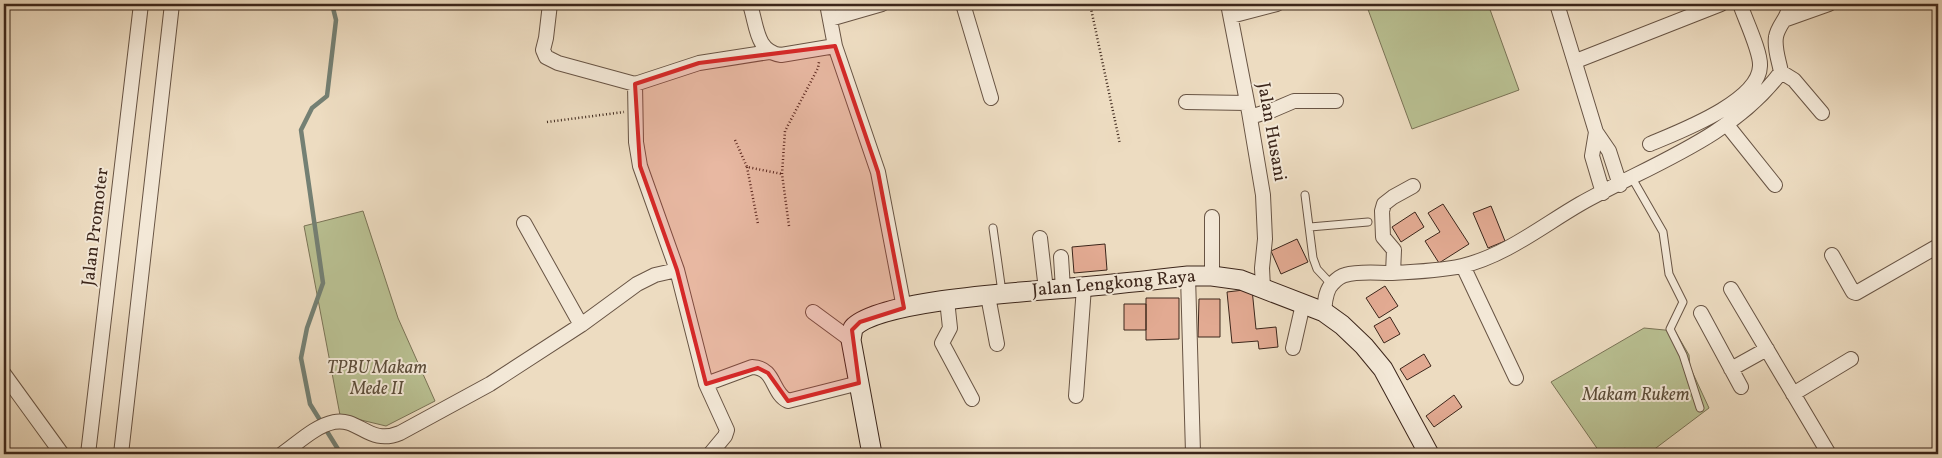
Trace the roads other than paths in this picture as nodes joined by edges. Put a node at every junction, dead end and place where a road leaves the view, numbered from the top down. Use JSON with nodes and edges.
{"nodes":[{"id":1,"x":141,"y":4,"type":"edge"},
{"id":2,"x":172,"y":4,"type":"edge"},
{"id":3,"x":550,"y":4,"type":"edge"},
{"id":4,"x":827,"y":4,"type":"edge"},
{"id":5,"x":882,"y":4,"type":"edge"},
{"id":6,"x":963,"y":4,"type":"edge"},
{"id":7,"x":1277,"y":4,"type":"edge"},
{"id":8,"x":1557,"y":4,"type":"edge"},
{"id":9,"x":1721,"y":4,"type":"edge"},
{"id":10,"x":1740,"y":4,"type":"edge"},
{"id":11,"x":1788,"y":4,"type":"edge"},
{"id":12,"x":1830,"y":4,"type":"edge"},
{"id":13,"x":751,"y":8,"type":"dead end"},
{"id":14,"x":1229,"y":10,"type":"edge"},
{"id":15,"x":830,"y":18,"type":"junction"},
{"id":16,"x":1784,"y":20,"type":"junction"},
{"id":17,"x":828,"y":47,"type":"junction"},
{"id":18,"x":769,"y":52,"type":"junction"},
{"id":19,"x":1576,"y":61,"type":"junction"},
{"id":20,"x":1781,"y":72,"type":"junction"},
{"id":21,"x":635,"y":84,"type":"junction"},
{"id":22,"x":991,"y":98,"type":"dead end"},
{"id":23,"x":1336,"y":101,"type":"dead end"},
{"id":24,"x":1186,"y":102,"type":"dead end"},
{"id":25,"x":1247,"y":102,"type":"junction"},
{"id":26,"x":1822,"y":113,"type":"dead end"},
{"id":27,"x":1250,"y":117,"type":"junction"},
{"id":28,"x":1727,"y":126,"type":"junction"},
{"id":29,"x":1596,"y":132,"type":"junction"},
{"id":30,"x":1650,"y":144,"type":"dead end"},
{"id":31,"x":1626,"y":182,"type":"junction"},
{"id":32,"x":1775,"y":185,"type":"dead end"},
{"id":33,"x":1413,"y":186,"type":"dead end"},
{"id":34,"x":1603,"y":193,"type":"junction"},
{"id":35,"x":1305,"y":195,"type":"dead end"},
{"id":36,"x":1212,"y":217,"type":"dead end"},
{"id":37,"x":1368,"y":222,"type":"dead end"},
{"id":38,"x":524,"y":223,"type":"dead end"},
{"id":39,"x":1310,"y":227,"type":"junction"},
{"id":40,"x":994,"y":228,"type":"dead end"},
{"id":41,"x":1040,"y":238,"type":"dead end"},
{"id":42,"x":1938,"y":246,"type":"edge"},
{"id":43,"x":1832,"y":255,"type":"dead end"},
{"id":44,"x":1061,"y":257,"type":"dead end"},
{"id":45,"x":1463,"y":266,"type":"junction"},
{"id":46,"x":1262,"y":268,"type":"junction"},
{"id":47,"x":677,"y":270,"type":"junction"},
{"id":48,"x":1393,"y":273,"type":"junction"},
{"id":49,"x":1188,"y":276,"type":"junction"},
{"id":50,"x":1212,"y":276,"type":"junction"},
{"id":51,"x":1242,"y":280,"type":"junction"},
{"id":52,"x":1331,"y":284,"type":"junction"},
{"id":53,"x":1084,"y":287,"type":"junction"},
{"id":54,"x":1263,"y":288,"type":"junction"},
{"id":55,"x":1731,"y":288,"type":"dead end"},
{"id":56,"x":1054,"y":289,"type":"junction"},
{"id":57,"x":996,"y":295,"type":"junction"},
{"id":58,"x":947,"y":300,"type":"junction"},
{"id":59,"x":1303,"y":304,"type":"junction"},
{"id":60,"x":904,"y":308,"type":"junction"},
{"id":61,"x":813,"y":312,"type":"dead end"},
{"id":62,"x":1324,"y":312,"type":"junction"},
{"id":63,"x":1701,"y":313,"type":"dead end"},
{"id":64,"x":581,"y":325,"type":"junction"},
{"id":65,"x":851,"y":340,"type":"junction"},
{"id":66,"x":997,"y":344,"type":"dead end"},
{"id":67,"x":1293,"y":348,"type":"dead end"},
{"id":68,"x":1767,"y":349,"type":"junction"},
{"id":69,"x":1851,"y":359,"type":"dead end"},
{"id":70,"x":1732,"y":369,"type":"junction"},
{"id":71,"x":4,"y":374,"type":"edge"},
{"id":72,"x":1516,"y":378,"type":"dead end"},
{"id":73,"x":706,"y":384,"type":"junction"},
{"id":74,"x":859,"y":384,"type":"junction"},
{"id":75,"x":1741,"y":386,"type":"dead end"},
{"id":76,"x":1793,"y":394,"type":"junction"},
{"id":77,"x":1076,"y":396,"type":"dead end"},
{"id":78,"x":972,"y":399,"type":"dead end"},
{"id":79,"x":1700,"y":408,"type":"dead end"},
{"id":80,"x":1193,"y":453,"type":"dead end"},
{"id":81,"x":1424,"y":453,"type":"edge"},
{"id":82,"x":62,"y":454,"type":"edge"},
{"id":83,"x":88,"y":454,"type":"edge"},
{"id":84,"x":121,"y":454,"type":"edge"},
{"id":85,"x":282,"y":454,"type":"edge"},
{"id":86,"x":710,"y":454,"type":"edge"},
{"id":87,"x":872,"y":454,"type":"edge"},
{"id":88,"x":1828,"y":454,"type":"edge"}],
"edges":[{"from":1,"to":83,"type":"street","name":"Jalan Promoter"},
{"from":2,"to":84,"type":"street"},
{"from":3,"to":21,"type":"street"},
{"from":4,"to":15,"type":"street"},
{"from":5,"to":15,"type":"street"},
{"from":6,"to":22,"type":"street"},
{"from":7,"to":14,"type":"street"},
{"from":8,"to":19,"type":"street"},
{"from":9,"to":19,"type":"street"},
{"from":10,"to":30,"type":"street"},
{"from":11,"to":16,"type":"street"},
{"from":12,"to":16,"type":"street"},
{"from":13,"to":18,"type":"street"},
{"from":14,"to":25,"type":"street","name":"Jalan Husani"},
{"from":15,"to":17,"type":"street"},
{"from":16,"to":20,"type":"street"},
{"from":17,"to":18,"type":"street"},
{"from":17,"to":60,"type":"street"},
{"from":18,"to":21,"type":"street"},
{"from":19,"to":29,"type":"street"},
{"from":20,"to":26,"type":"street"},
{"from":20,"to":28,"type":"street"},
{"from":21,"to":47,"type":"street"},
{"from":23,"to":27,"type":"street"},
{"from":24,"to":25,"type":"street"},
{"from":25,"to":27,"type":"street","name":"Jalan Husani"},
{"from":27,"to":46,"type":"street","name":"Jalan Husani"},
{"from":28,"to":31,"type":"street"},
{"from":28,"to":32,"type":"street"},
{"from":29,"to":31,"type":"street"},
{"from":29,"to":34,"type":"street"},
{"from":31,"to":34,"type":"street"},
{"from":31,"to":79,"type":"lane"},
{"from":33,"to":48,"type":"street"},
{"from":34,"to":45,"type":"street"},
{"from":35,"to":39,"type":"lane"},
{"from":36,"to":50,"type":"street"},
{"from":37,"to":39,"type":"lane"},
{"from":38,"to":64,"type":"street"},
{"from":39,"to":52,"type":"lane"},
{"from":40,"to":57,"type":"lane"},
{"from":41,"to":56,"type":"street"},
{"from":42,"to":43,"type":"street"},
{"from":44,"to":56,"type":"street"},
{"from":45,"to":48,"type":"street"},
{"from":45,"to":72,"type":"street"},
{"from":46,"to":51,"type":"street"},
{"from":46,"to":54,"type":"street","name":"Jalan Husani"},
{"from":47,"to":64,"type":"street"},
{"from":47,"to":73,"type":"street"},
{"from":48,"to":52,"type":"street"},
{"from":49,"to":50,"type":"street","name":"Jalan Lengkong Raya"},
{"from":49,"to":53,"type":"street","name":"Jalan Lengkong Raya"},
{"from":49,"to":80,"type":"street"},
{"from":50,"to":51,"type":"street","name":"Jalan Lengkong Raya"},
{"from":51,"to":54,"type":"street","name":"Jalan Lengkong Raya"},
{"from":52,"to":62,"type":"street"},
{"from":53,"to":56,"type":"street","name":"Jalan Lengkong Raya"},
{"from":53,"to":77,"type":"street"},
{"from":54,"to":59,"type":"street","name":"Jalan Lengkong Raya"},
{"from":55,"to":68,"type":"street"},
{"from":56,"to":57,"type":"street","name":"Jalan Lengkong Raya"},
{"from":57,"to":58,"type":"street","name":"Jalan Lengkong Raya"},
{"from":57,"to":66,"type":"street"},
{"from":58,"to":60,"type":"street","name":"Jalan Lengkong Raya"},
{"from":58,"to":78,"type":"street"},
{"from":59,"to":62,"type":"street","name":"Jalan Lengkong Raya"},
{"from":59,"to":67,"type":"street"},
{"from":60,"to":65,"type":"street","name":"Jalan Lengkong Raya"},
{"from":61,"to":65,"type":"street"},
{"from":62,"to":81,"type":"street","name":"Jalan Lengkong Raya"},
{"from":63,"to":70,"type":"street"},
{"from":64,"to":85,"type":"street"},
{"from":65,"to":74,"type":"street"},
{"from":68,"to":70,"type":"street"},
{"from":68,"to":76,"type":"street"},
{"from":69,"to":76,"type":"street"},
{"from":70,"to":75,"type":"street"},
{"from":71,"to":82,"type":"street"},
{"from":73,"to":74,"type":"street"},
{"from":73,"to":86,"type":"street"},
{"from":74,"to":87,"type":"street"},
{"from":76,"to":88,"type":"street"}]}
